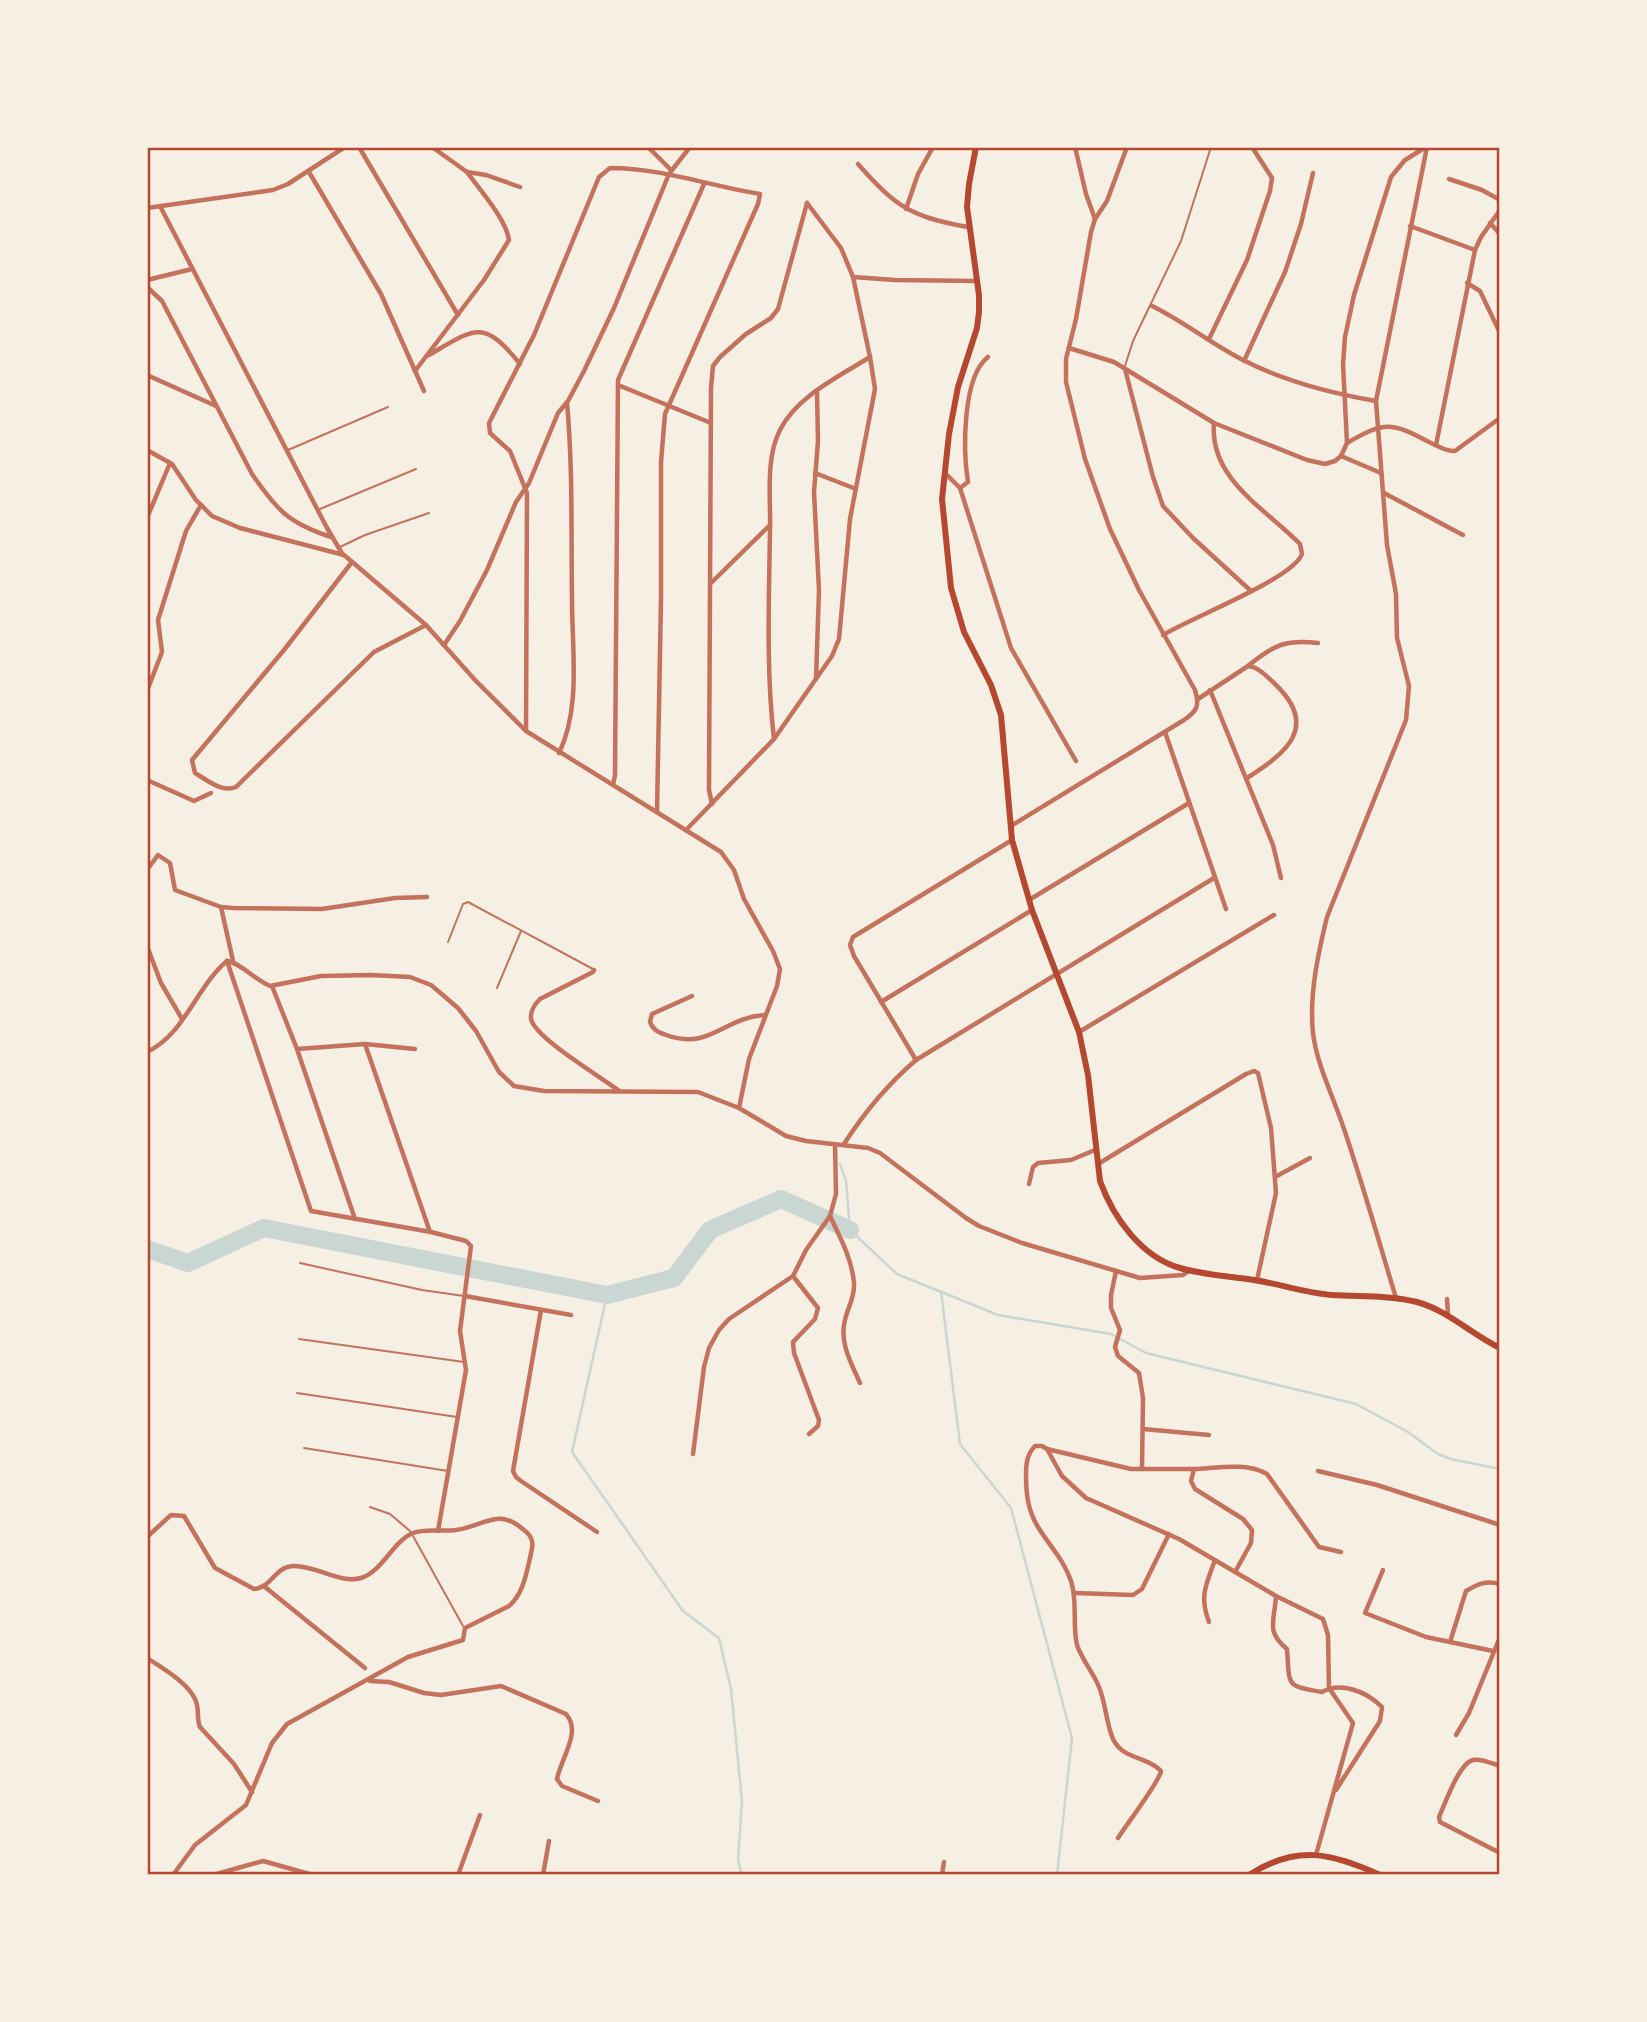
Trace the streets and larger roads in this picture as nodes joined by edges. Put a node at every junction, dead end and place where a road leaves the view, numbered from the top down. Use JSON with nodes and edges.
{"nodes":[{"id":1,"x":345,"y":147,"type":"edge"},
{"id":2,"x":359,"y":147,"type":"edge"},
{"id":3,"x":432,"y":147,"type":"edge"},
{"id":4,"x":648,"y":147,"type":"edge"},
{"id":5,"x":690,"y":147,"type":"edge"},
{"id":6,"x":933,"y":147,"type":"edge"},
{"id":7,"x":976,"y":147,"type":"edge"},
{"id":8,"x":1075,"y":147,"type":"edge"},
{"id":9,"x":1127,"y":147,"type":"edge"},
{"id":10,"x":1252,"y":147,"type":"edge"},
{"id":11,"x":1426,"y":147,"type":"edge"},
{"id":12,"x":859,"y":164,"type":"dead end"},
{"id":13,"x":309,"y":172,"type":"junction"},
{"id":14,"x":467,"y":172,"type":"junction"},
{"id":15,"x":670,"y":172,"type":"junction"},
{"id":16,"x":1313,"y":173,"type":"dead end"},
{"id":17,"x":1449,"y":179,"type":"dead end"},
{"id":18,"x":704,"y":184,"type":"junction"},
{"id":19,"x":520,"y":187,"type":"dead end"},
{"id":20,"x":1500,"y":200,"type":"edge"},
{"id":21,"x":160,"y":206,"type":"junction"},
{"id":22,"x":147,"y":208,"type":"edge"},
{"id":23,"x":906,"y":209,"type":"junction"},
{"id":24,"x":1500,"y":210,"type":"edge"},
{"id":25,"x":1095,"y":219,"type":"junction"},
{"id":26,"x":1490,"y":223,"type":"junction"},
{"id":27,"x":1410,"y":226,"type":"junction"},
{"id":28,"x":968,"y":227,"type":"junction"},
{"id":29,"x":1500,"y":234,"type":"edge"},
{"id":30,"x":1475,"y":250,"type":"junction"},
{"id":31,"x":192,"y":269,"type":"junction"},
{"id":32,"x":853,"y":276,"type":"junction"},
{"id":33,"x":147,"y":280,"type":"edge"},
{"id":34,"x":977,"y":281,"type":"junction"},
{"id":35,"x":1467,"y":283,"type":"junction"},
{"id":36,"x":147,"y":287,"type":"edge"},
{"id":37,"x":1152,"y":306,"type":"road end"},
{"id":38,"x":458,"y":315,"type":"junction"},
{"id":39,"x":1500,"y":333,"type":"edge"},
{"id":40,"x":1209,"y":339,"type":"junction"},
{"id":41,"x":1069,"y":348,"type":"junction"},
{"id":42,"x":427,"y":356,"type":"junction"},
{"id":43,"x":870,"y":356,"type":"junction"},
{"id":44,"x":988,"y":357,"type":"dead end"},
{"id":45,"x":1244,"y":361,"type":"junction"},
{"id":46,"x":520,"y":364,"type":"junction"},
{"id":47,"x":1124,"y":367,"type":"junction"},
{"id":48,"x":415,"y":371,"type":"junction"},
{"id":49,"x":147,"y":375,"type":"edge"},
{"id":50,"x":618,"y":385,"type":"junction"},
{"id":51,"x":424,"y":391,"type":"dead end"},
{"id":52,"x":817,"y":392,"type":"junction"},
{"id":53,"x":1345,"y":396,"type":"junction"},
{"id":54,"x":1376,"y":401,"type":"junction"},
{"id":55,"x":567,"y":402,"type":"junction"},
{"id":56,"x":218,"y":407,"type":"junction"},
{"id":57,"x":668,"y":407,"type":"junction"},
{"id":58,"x":1500,"y":418,"type":"edge"},
{"id":59,"x":1214,"y":423,"type":"junction"},
{"id":60,"x":711,"y":424,"type":"junction"},
{"id":61,"x":1377,"y":428,"type":"junction"},
{"id":62,"x":1347,"y":443,"type":"junction"},
{"id":63,"x":1436,"y":445,"type":"junction"},
{"id":64,"x":147,"y":450,"type":"edge"},
{"id":65,"x":1341,"y":456,"type":"junction"},
{"id":66,"x":170,"y":463,"type":"junction"},
{"id":67,"x":1381,"y":472,"type":"junction"},
{"id":68,"x":815,"y":473,"type":"junction"},
{"id":69,"x":945,"y":473,"type":"junction"},
{"id":70,"x":960,"y":488,"type":"junction"},
{"id":71,"x":525,"y":489,"type":"junction"},
{"id":72,"x":856,"y":489,"type":"junction"},
{"id":73,"x":1384,"y":493,"type":"junction"},
{"id":74,"x":201,"y":505,"type":"junction"},
{"id":75,"x":147,"y":518,"type":"edge"},
{"id":76,"x":770,"y":524,"type":"junction"},
{"id":77,"x":1463,"y":535,"type":"dead end"},
{"id":78,"x":332,"y":537,"type":"junction"},
{"id":79,"x":344,"y":555,"type":"junction"},
{"id":80,"x":352,"y":562,"type":"junction"},
{"id":81,"x":711,"y":583,"type":"junction"},
{"id":82,"x":1251,"y":590,"type":"junction"},
{"id":83,"x":426,"y":625,"type":"junction"},
{"id":84,"x":1163,"y":635,"type":"junction"},
{"id":85,"x":1318,"y":642,"type":"dead end"},
{"id":86,"x":444,"y":645,"type":"junction"},
{"id":87,"x":1248,"y":666,"type":"junction"},
{"id":88,"x":816,"y":680,"type":"junction"},
{"id":89,"x":1210,"y":690,"type":"junction"},
{"id":90,"x":147,"y":691,"type":"edge"},
{"id":91,"x":1198,"y":699,"type":"junction"},
{"id":92,"x":526,"y":731,"type":"junction"},
{"id":93,"x":1165,"y":732,"type":"junction"},
{"id":94,"x":774,"y":739,"type":"junction"},
{"id":95,"x":559,"y":753,"type":"junction"},
{"id":96,"x":1076,"y":761,"type":"dead end"},
{"id":97,"x":1247,"y":778,"type":"junction"},
{"id":98,"x":147,"y":780,"type":"edge"},
{"id":99,"x":612,"y":785,"type":"junction"},
{"id":100,"x":211,"y":793,"type":"dead end"},
{"id":101,"x":1189,"y":803,"type":"junction"},
{"id":102,"x":712,"y":804,"type":"junction"},
{"id":103,"x":657,"y":812,"type":"junction"},
{"id":104,"x":1011,"y":826,"type":"junction"},
{"id":105,"x":687,"y":829,"type":"junction"},
{"id":106,"x":1012,"y":840,"type":"junction"},
{"id":107,"x":147,"y":870,"type":"edge"},
{"id":108,"x":1214,"y":878,"type":"junction"},
{"id":109,"x":1281,"y":878,"type":"dead end"},
{"id":110,"x":427,"y":897,"type":"dead end"},
{"id":111,"x":1029,"y":900,"type":"junction"},
{"id":112,"x":221,"y":907,"type":"junction"},
{"id":113,"x":1032,"y":909,"type":"junction"},
{"id":114,"x":1226,"y":909,"type":"dead end"},
{"id":115,"x":1274,"y":915,"type":"dead end"},
{"id":116,"x":147,"y":946,"type":"edge"},
{"id":117,"x":230,"y":961,"type":"junction"},
{"id":118,"x":594,"y":970,"type":"road end"},
{"id":119,"x":1057,"y":975,"type":"junction"},
{"id":120,"x":272,"y":986,"type":"junction"},
{"id":121,"x":692,"y":996,"type":"dead end"},
{"id":122,"x":881,"y":1002,"type":"junction"},
{"id":123,"x":766,"y":1015,"type":"junction"},
{"id":124,"x":182,"y":1019,"type":"junction"},
{"id":125,"x":1079,"y":1032,"type":"junction"},
{"id":126,"x":365,"y":1044,"type":"junction"},
{"id":127,"x":297,"y":1049,"type":"junction"},
{"id":128,"x":415,"y":1049,"type":"dead end"},
{"id":129,"x":147,"y":1052,"type":"edge"},
{"id":130,"x":916,"y":1060,"type":"junction"},
{"id":131,"x":619,"y":1090,"type":"junction"},
{"id":132,"x":739,"y":1108,"type":"junction"},
{"id":133,"x":835,"y":1144,"type":"junction"},
{"id":134,"x":844,"y":1144,"type":"junction"},
{"id":135,"x":1095,"y":1150,"type":"junction"},
{"id":136,"x":1310,"y":1157,"type":"dead end"},
{"id":137,"x":1097,"y":1164,"type":"junction"},
{"id":138,"x":1275,"y":1177,"type":"junction"},
{"id":139,"x":1029,"y":1184,"type":"dead end"},
{"id":140,"x":830,"y":1216,"type":"junction"},
{"id":141,"x":355,"y":1219,"type":"junction"},
{"id":142,"x":431,"y":1232,"type":"junction"},
{"id":143,"x":1190,"y":1270,"type":"junction"},
{"id":144,"x":1116,"y":1271,"type":"junction"},
{"id":145,"x":793,"y":1276,"type":"junction"},
{"id":146,"x":1257,"y":1280,"type":"junction"},
{"id":147,"x":465,"y":1296,"type":"junction"},
{"id":148,"x":1396,"y":1298,"type":"junction"},
{"id":149,"x":1447,"y":1299,"type":"dead end"},
{"id":150,"x":541,"y":1310,"type":"junction"},
{"id":151,"x":1448,"y":1314,"type":"junction"},
{"id":152,"x":571,"y":1315,"type":"dead end"},
{"id":153,"x":1500,"y":1348,"type":"edge"},
{"id":154,"x":860,"y":1383,"type":"dead end"},
{"id":155,"x":1143,"y":1429,"type":"junction"},
{"id":156,"x":809,"y":1434,"type":"dead end"},
{"id":157,"x":1209,"y":1435,"type":"dead end"},
{"id":158,"x":1048,"y":1449,"type":"junction"},
{"id":159,"x":693,"y":1454,"type":"dead end"},
{"id":160,"x":1142,"y":1469,"type":"junction"},
{"id":161,"x":1194,"y":1469,"type":"junction"},
{"id":162,"x":1318,"y":1471,"type":"dead end"},
{"id":163,"x":1500,"y":1525,"type":"edge"},
{"id":164,"x":438,"y":1531,"type":"junction"},
{"id":165,"x":597,"y":1532,"type":"dead end"},
{"id":166,"x":1169,"y":1534,"type":"junction"},
{"id":167,"x":147,"y":1537,"type":"edge"},
{"id":168,"x":1341,"y":1552,"type":"dead end"},
{"id":169,"x":1214,"y":1560,"type":"junction"},
{"id":170,"x":1383,"y":1570,"type":"dead end"},
{"id":171,"x":1235,"y":1572,"type":"junction"},
{"id":172,"x":1500,"y":1584,"type":"edge"},
{"id":173,"x":265,"y":1587,"type":"junction"},
{"id":174,"x":1074,"y":1593,"type":"junction"},
{"id":175,"x":1276,"y":1596,"type":"junction"},
{"id":176,"x":1209,"y":1622,"type":"dead end"},
{"id":177,"x":1500,"y":1637,"type":"edge"},
{"id":178,"x":1450,"y":1642,"type":"junction"},
{"id":179,"x":1493,"y":1651,"type":"junction"},
{"id":180,"x":147,"y":1658,"type":"edge"},
{"id":181,"x":365,"y":1668,"type":"dead end"},
{"id":182,"x":366,"y":1682,"type":"junction"},
{"id":183,"x":1329,"y":1688,"type":"junction"},
{"id":184,"x":1456,"y":1735,"type":"dead end"},
{"id":185,"x":1500,"y":1766,"type":"edge"},
{"id":186,"x":253,"y":1792,"type":"junction"},
{"id":187,"x":1333,"y":1793,"type":"junction"},
{"id":188,"x":598,"y":1801,"type":"dead end"},
{"id":189,"x":480,"y":1815,"type":"dead end"},
{"id":190,"x":1118,"y":1838,"type":"dead end"},
{"id":191,"x":549,"y":1841,"type":"dead end"},
{"id":192,"x":1500,"y":1853,"type":"edge"},
{"id":193,"x":1316,"y":1856,"type":"junction"},
{"id":194,"x":944,"y":1862,"type":"dead end"},
{"id":195,"x":173,"y":1875,"type":"edge"},
{"id":196,"x":213,"y":1875,"type":"edge"},
{"id":197,"x":310,"y":1875,"type":"edge"},
{"id":198,"x":458,"y":1875,"type":"edge"},
{"id":199,"x":543,"y":1875,"type":"edge"},
{"id":200,"x":942,"y":1875,"type":"edge"},
{"id":201,"x":1249,"y":1875,"type":"edge"},
{"id":202,"x":1380,"y":1875,"type":"edge"}],
"edges":[{"from":1,"to":13,"type":"street"},
{"from":2,"to":38,"type":"street"},
{"from":3,"to":14,"type":"street"},
{"from":4,"to":15,"type":"street"},
{"from":5,"to":15,"type":"street"},
{"from":6,"to":23,"type":"street"},
{"from":7,"to":28,"type":"main road"},
{"from":8,"to":25,"type":"street"},
{"from":9,"to":25,"type":"street"},
{"from":10,"to":40,"type":"street"},
{"from":11,"to":27,"type":"street"},
{"from":11,"to":53,"type":"street"},
{"from":12,"to":23,"type":"street"},
{"from":13,"to":21,"type":"street"},
{"from":13,"to":48,"type":"street"},
{"from":14,"to":19,"type":"street"},
{"from":14,"to":38,"type":"street"},
{"from":15,"to":18,"type":"street"},
{"from":15,"to":46,"type":"street"},
{"from":15,"to":55,"type":"street"},
{"from":16,"to":45,"type":"street"},
{"from":17,"to":20,"type":"street"},
{"from":18,"to":50,"type":"street"},
{"from":18,"to":57,"type":"street"},
{"from":21,"to":22,"type":"street"},
{"from":21,"to":31,"type":"street"},
{"from":23,"to":28,"type":"street"},
{"from":24,"to":26,"type":"street"},
{"from":25,"to":41,"type":"street"},
{"from":26,"to":29,"type":"street"},
{"from":26,"to":30,"type":"street"},
{"from":27,"to":30,"type":"street"},
{"from":27,"to":54,"type":"street"},
{"from":28,"to":34,"type":"main road"},
{"from":30,"to":35,"type":"street"},
{"from":31,"to":33,"type":"street"},
{"from":31,"to":78,"type":"street"},
{"from":32,"to":34,"type":"street"},
{"from":32,"to":43,"type":"street"},
{"from":32,"to":60,"type":"street"},
{"from":34,"to":69,"type":"main road"},
{"from":35,"to":39,"type":"street"},
{"from":35,"to":63,"type":"street"},
{"from":36,"to":56,"type":"street"},
{"from":37,"to":40,"type":"street"},
{"from":38,"to":42,"type":"street"},
{"from":40,"to":45,"type":"street"},
{"from":41,"to":47,"type":"street"},
{"from":41,"to":84,"type":"street"},
{"from":42,"to":46,"type":"street"},
{"from":42,"to":48,"type":"street"},
{"from":43,"to":52,"type":"street"},
{"from":43,"to":72,"type":"street"},
{"from":44,"to":70,"type":"street"},
{"from":45,"to":53,"type":"street"},
{"from":46,"to":71,"type":"street"},
{"from":47,"to":59,"type":"street"},
{"from":47,"to":82,"type":"street"},
{"from":48,"to":51,"type":"street"},
{"from":49,"to":56,"type":"street"},
{"from":50,"to":57,"type":"street"},
{"from":50,"to":99,"type":"street"},
{"from":52,"to":68,"type":"street"},
{"from":52,"to":76,"type":"street"},
{"from":53,"to":54,"type":"street"},
{"from":53,"to":62,"type":"street"},
{"from":54,"to":61,"type":"street"},
{"from":55,"to":71,"type":"street"},
{"from":55,"to":95,"type":"street"},
{"from":56,"to":78,"type":"street"},
{"from":57,"to":60,"type":"street"},
{"from":57,"to":103,"type":"street"},
{"from":58,"to":63,"type":"street"},
{"from":59,"to":65,"type":"street"},
{"from":59,"to":82,"type":"street"},
{"from":60,"to":81,"type":"street"},
{"from":61,"to":62,"type":"street"},
{"from":61,"to":63,"type":"street"},
{"from":61,"to":67,"type":"street"},
{"from":62,"to":65,"type":"street"},
{"from":64,"to":66,"type":"street"},
{"from":65,"to":67,"type":"street"},
{"from":66,"to":74,"type":"street"},
{"from":66,"to":75,"type":"street"},
{"from":67,"to":73,"type":"street"},
{"from":68,"to":72,"type":"street"},
{"from":68,"to":88,"type":"street"},
{"from":69,"to":70,"type":"street"},
{"from":69,"to":104,"type":"main road"},
{"from":70,"to":96,"type":"street"},
{"from":71,"to":86,"type":"street"},
{"from":71,"to":92,"type":"street"},
{"from":72,"to":88,"type":"street"},
{"from":73,"to":77,"type":"street"},
{"from":73,"to":148,"type":"street"},
{"from":74,"to":79,"type":"street"},
{"from":74,"to":90,"type":"street"},
{"from":76,"to":81,"type":"street"},
{"from":76,"to":94,"type":"street"},
{"from":78,"to":79,"type":"street"},
{"from":79,"to":80,"type":"street"},
{"from":80,"to":83,"type":"street"},
{"from":80,"to":83,"type":"street"},
{"from":81,"to":102,"type":"street"},
{"from":82,"to":84,"type":"street"},
{"from":83,"to":86,"type":"street"},
{"from":84,"to":91,"type":"street"},
{"from":85,"to":87,"type":"street"},
{"from":86,"to":92,"type":"street"},
{"from":87,"to":89,"type":"street"},
{"from":87,"to":97,"type":"street"},
{"from":88,"to":94,"type":"street"},
{"from":89,"to":91,"type":"street"},
{"from":89,"to":97,"type":"street"},
{"from":91,"to":93,"type":"street"},
{"from":92,"to":95,"type":"street"},
{"from":93,"to":101,"type":"street"},
{"from":93,"to":104,"type":"street"},
{"from":94,"to":102,"type":"street"},
{"from":95,"to":99,"type":"street"},
{"from":97,"to":109,"type":"street"},
{"from":98,"to":100,"type":"street"},
{"from":99,"to":103,"type":"street"},
{"from":101,"to":108,"type":"street"},
{"from":101,"to":111,"type":"street"},
{"from":102,"to":105,"type":"street"},
{"from":103,"to":105,"type":"street"},
{"from":104,"to":106,"type":"main road"},
{"from":105,"to":123,"type":"street"},
{"from":106,"to":111,"type":"main road"},
{"from":106,"to":122,"type":"street"},
{"from":107,"to":112,"type":"street"},
{"from":108,"to":114,"type":"street"},
{"from":108,"to":119,"type":"street"},
{"from":110,"to":112,"type":"street"},
{"from":111,"to":113,"type":"main road"},
{"from":112,"to":117,"type":"street"},
{"from":113,"to":119,"type":"main road"},
{"from":113,"to":122,"type":"street"},
{"from":115,"to":125,"type":"street"},
{"from":116,"to":124,"type":"street"},
{"from":117,"to":120,"type":"street"},
{"from":117,"to":124,"type":"street"},
{"from":117,"to":141,"type":"street"},
{"from":118,"to":131,"type":"street"},
{"from":119,"to":125,"type":"main road"},
{"from":119,"to":130,"type":"street"},
{"from":120,"to":127,"type":"street"},
{"from":120,"to":131,"type":"street"},
{"from":121,"to":123,"type":"street"},
{"from":122,"to":130,"type":"street"},
{"from":123,"to":132,"type":"street"},
{"from":124,"to":129,"type":"street"},
{"from":125,"to":135,"type":"main road"},
{"from":126,"to":127,"type":"street"},
{"from":126,"to":128,"type":"street"},
{"from":126,"to":142,"type":"street"},
{"from":127,"to":141,"type":"street"},
{"from":130,"to":134,"type":"street"},
{"from":131,"to":132,"type":"street"},
{"from":132,"to":133,"type":"street"},
{"from":133,"to":134,"type":"street"},
{"from":133,"to":140,"type":"street"},
{"from":134,"to":144,"type":"street"},
{"from":135,"to":137,"type":"main road"},
{"from":135,"to":139,"type":"street"},
{"from":136,"to":138,"type":"street"},
{"from":137,"to":138,"type":"street"},
{"from":137,"to":143,"type":"main road"},
{"from":138,"to":146,"type":"street"},
{"from":140,"to":145,"type":"street"},
{"from":140,"to":154,"type":"street"},
{"from":141,"to":142,"type":"street"},
{"from":142,"to":147,"type":"street"},
{"from":143,"to":144,"type":"street"},
{"from":143,"to":146,"type":"main road"},
{"from":144,"to":155,"type":"street"},
{"from":145,"to":156,"type":"street"},
{"from":145,"to":159,"type":"street"},
{"from":146,"to":148,"type":"main road"},
{"from":147,"to":150,"type":"street"},
{"from":147,"to":164,"type":"street"},
{"from":148,"to":151,"type":"main road"},
{"from":149,"to":151,"type":"street"},
{"from":150,"to":152,"type":"street"},
{"from":150,"to":165,"type":"street"},
{"from":151,"to":153,"type":"main road"},
{"from":155,"to":157,"type":"street"},
{"from":155,"to":160,"type":"street"},
{"from":158,"to":160,"type":"street"},
{"from":158,"to":166,"type":"street"},
{"from":158,"to":174,"type":"street"},
{"from":160,"to":161,"type":"street"},
{"from":161,"to":168,"type":"street"},
{"from":161,"to":171,"type":"street"},
{"from":162,"to":163,"type":"street"},
{"from":164,"to":173,"type":"street"},
{"from":164,"to":182,"type":"street"},
{"from":166,"to":169,"type":"street"},
{"from":166,"to":174,"type":"street"},
{"from":167,"to":173,"type":"street"},
{"from":169,"to":171,"type":"street"},
{"from":169,"to":176,"type":"street"},
{"from":170,"to":178,"type":"street"},
{"from":171,"to":175,"type":"street"},
{"from":172,"to":178,"type":"street"},
{"from":173,"to":181,"type":"street"},
{"from":174,"to":190,"type":"street"},
{"from":175,"to":183,"type":"street"},
{"from":175,"to":183,"type":"street"},
{"from":177,"to":179,"type":"street"},
{"from":178,"to":179,"type":"street"},
{"from":179,"to":184,"type":"street"},
{"from":180,"to":186,"type":"street"},
{"from":182,"to":186,"type":"street"},
{"from":182,"to":188,"type":"street"},
{"from":183,"to":187,"type":"street"},
{"from":183,"to":187,"type":"street"},
{"from":185,"to":192,"type":"street"},
{"from":186,"to":195,"type":"street"},
{"from":187,"to":193,"type":"street"},
{"from":189,"to":198,"type":"street"},
{"from":191,"to":199,"type":"street"},
{"from":193,"to":201,"type":"main road"},
{"from":193,"to":202,"type":"main road"},
{"from":194,"to":200,"type":"street"},
{"from":196,"to":197,"type":"street"}]}
